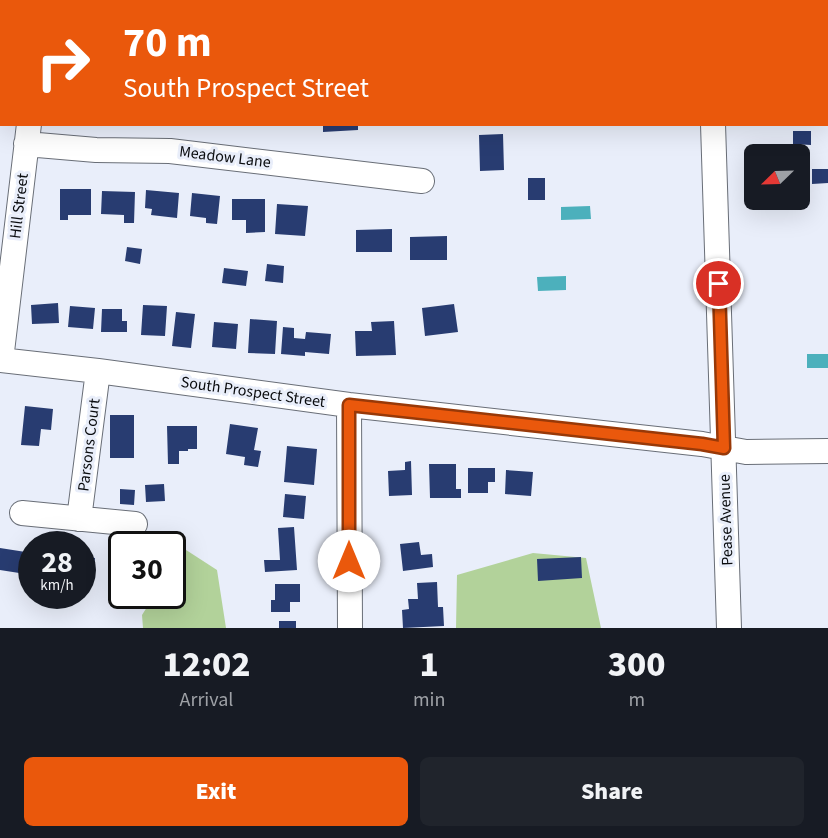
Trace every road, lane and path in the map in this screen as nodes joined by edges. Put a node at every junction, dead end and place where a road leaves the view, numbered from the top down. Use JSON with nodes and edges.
{"nodes":[{"id":1,"x":713,"y":126,"type":"edge"},
{"id":2,"x":27,"y":134,"type":"edge"},
{"id":3,"x":422,"y":181,"type":"dead end"},
{"id":4,"x":1,"y":360,"type":"edge"},
{"id":5,"x":98,"y":371,"type":"junction"},
{"id":6,"x":349,"y":405,"type":"junction"},
{"id":7,"x":724,"y":448,"type":"junction"},
{"id":8,"x":828,"y":451,"type":"edge"},
{"id":9,"x":22,"y":513,"type":"dead end"},
{"id":10,"x":79,"y":519,"type":"junction"},
{"id":11,"x":135,"y":524,"type":"dead end"},
{"id":12,"x":350,"y":628,"type":"edge"},
{"id":13,"x":729,"y":628,"type":"edge"}],
"edges":[{"from":1,"to":7,"type":"street","name":"Pease Avenue"},
{"from":2,"to":3,"type":"street","name":"Meadow Lane"},
{"from":2,"to":4,"type":"street","name":"Hill Street"},
{"from":4,"to":5,"type":"street","name":"South Prospect Street"},
{"from":5,"to":6,"type":"street","name":"South Prospect Street"},
{"from":5,"to":10,"type":"street","name":"Parsons Court"},
{"from":6,"to":7,"type":"street","name":"South Prospect Street"},
{"from":6,"to":12,"type":"street"},
{"from":7,"to":8,"type":"street","name":"South Prospect Street"},
{"from":7,"to":13,"type":"street","name":"Pease Avenue"},
{"from":9,"to":10,"type":"street"},
{"from":10,"to":11,"type":"street"}]}
